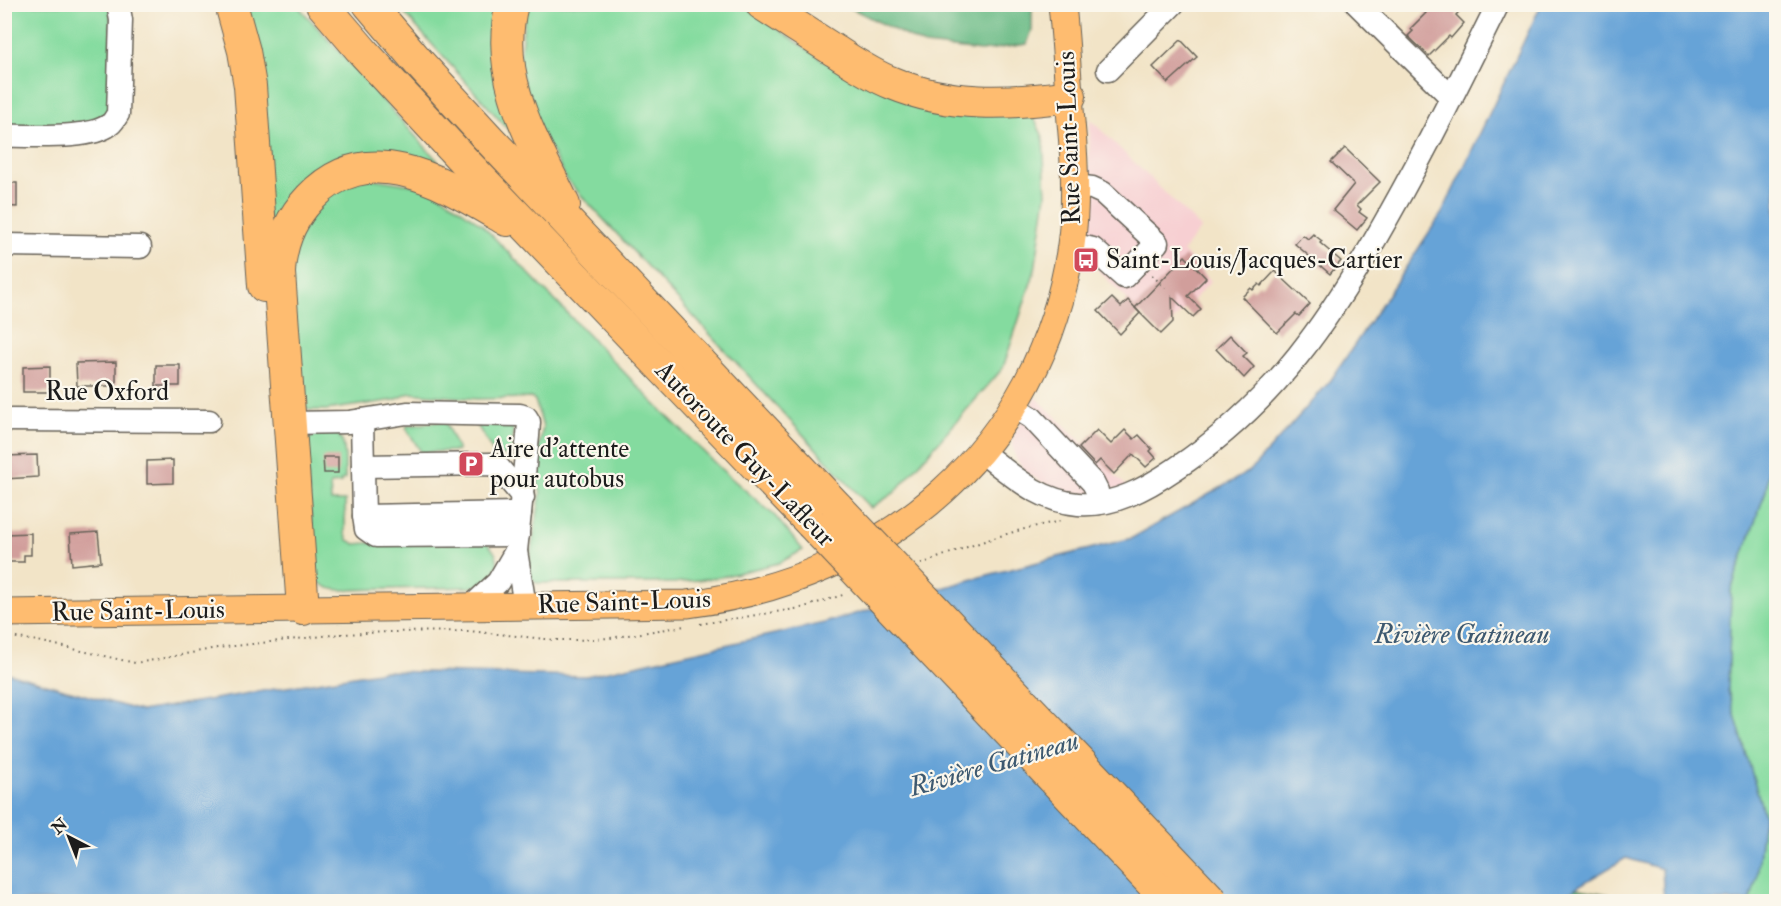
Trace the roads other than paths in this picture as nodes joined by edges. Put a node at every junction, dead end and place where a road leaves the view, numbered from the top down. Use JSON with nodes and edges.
{"nodes":[{"id":1,"x":118,"y":4,"type":"edge"},
{"id":2,"x":231,"y":4,"type":"edge"},
{"id":3,"x":322,"y":4,"type":"edge"},
{"id":4,"x":369,"y":4,"type":"edge"},
{"id":5,"x":512,"y":4,"type":"edge"},
{"id":6,"x":762,"y":4,"type":"edge"},
{"id":7,"x":795,"y":4,"type":"edge"},
{"id":8,"x":1062,"y":4,"type":"edge"},
{"id":9,"x":1173,"y":4,"type":"edge"},
{"id":10,"x":1357,"y":4,"type":"edge"},
{"id":11,"x":1497,"y":4,"type":"edge"},
{"id":12,"x":1108,"y":70,"type":"dead end"},
{"id":13,"x":1069,"y":86,"type":"junction"},
{"id":14,"x":1452,"y":98,"type":"junction"},
{"id":15,"x":4,"y":136,"type":"edge"},
{"id":16,"x":1075,"y":186,"type":"junction"},
{"id":17,"x":577,"y":233,"type":"junction"},
{"id":18,"x":541,"y":241,"type":"junction"},
{"id":19,"x":1071,"y":244,"type":"junction"},
{"id":20,"x":4,"y":245,"type":"edge"},
{"id":21,"x":140,"y":247,"type":"dead end"},
{"id":22,"x":1013,"y":405,"type":"junction"},
{"id":23,"x":4,"y":420,"type":"edge"},
{"id":24,"x":362,"y":420,"type":"junction"},
{"id":25,"x":209,"y":421,"type":"dead end"},
{"id":26,"x":289,"y":423,"type":"junction"},
{"id":27,"x":980,"y":451,"type":"junction"},
{"id":28,"x":363,"y":466,"type":"junction"},
{"id":29,"x":1099,"y":503,"type":"junction"},
{"id":30,"x":519,"y":524,"type":"junction"},
{"id":31,"x":525,"y":606,"type":"junction"},
{"id":32,"x":471,"y":607,"type":"junction"},
{"id":33,"x":292,"y":609,"type":"junction"},
{"id":34,"x":4,"y":613,"type":"edge"},
{"id":35,"x":1170,"y":902,"type":"edge"},
{"id":36,"x":1213,"y":902,"type":"edge"}],
"edges":[{"from":1,"to":15,"type":"street"},
{"from":2,"to":33,"type":"highway"},
{"from":3,"to":18,"type":"highway","name":"Autoroute Guy-Lafleur"},
{"from":4,"to":17,"type":"highway","name":"Autoroute Guy-Lafleur"},
{"from":5,"to":17,"type":"highway"},
{"from":6,"to":13,"type":"highway"},
{"from":7,"to":13,"type":"highway"},
{"from":8,"to":13,"type":"main road","name":"Rue Saint-Louis"},
{"from":9,"to":12,"type":"street"},
{"from":10,"to":14,"type":"street"},
{"from":11,"to":14,"type":"street"},
{"from":13,"to":16,"type":"main road","name":"Rue Saint-Louis"},
{"from":14,"to":29,"type":"street"},
{"from":16,"to":19,"type":"main road","name":"Rue Saint-Louis"},
{"from":16,"to":19,"type":"street"},
{"from":17,"to":36,"type":"highway","name":"Autoroute Guy-Lafleur","bridge":true},
{"from":18,"to":26,"type":"highway"},
{"from":18,"to":35,"type":"highway","name":"Autoroute Guy-Lafleur","bridge":true},
{"from":19,"to":22,"type":"main road","name":"Rue Saint-Louis"},
{"from":20,"to":21,"type":"street"},
{"from":22,"to":27,"type":"main road","name":"Rue Saint-Louis"},
{"from":22,"to":29,"type":"street"},
{"from":23,"to":25,"type":"street","name":"Rue Oxford"},
{"from":24,"to":26,"type":"street"},
{"from":24,"to":28,"type":"street"},
{"from":24,"to":30,"type":"street"},
{"from":26,"to":33,"type":"highway"},
{"from":27,"to":29,"type":"street"},
{"from":27,"to":31,"type":"main road","name":"Rue Saint-Louis"},
{"from":28,"to":30,"type":"street"},
{"from":28,"to":30,"type":"street"},
{"from":30,"to":31,"type":"street"},
{"from":30,"to":32,"type":"street"},
{"from":31,"to":32,"type":"main road","name":"Rue Saint-Louis"},
{"from":32,"to":33,"type":"main road","name":"Rue Saint-Louis"},
{"from":33,"to":34,"type":"main road","name":"Rue Saint-Louis"}]}
